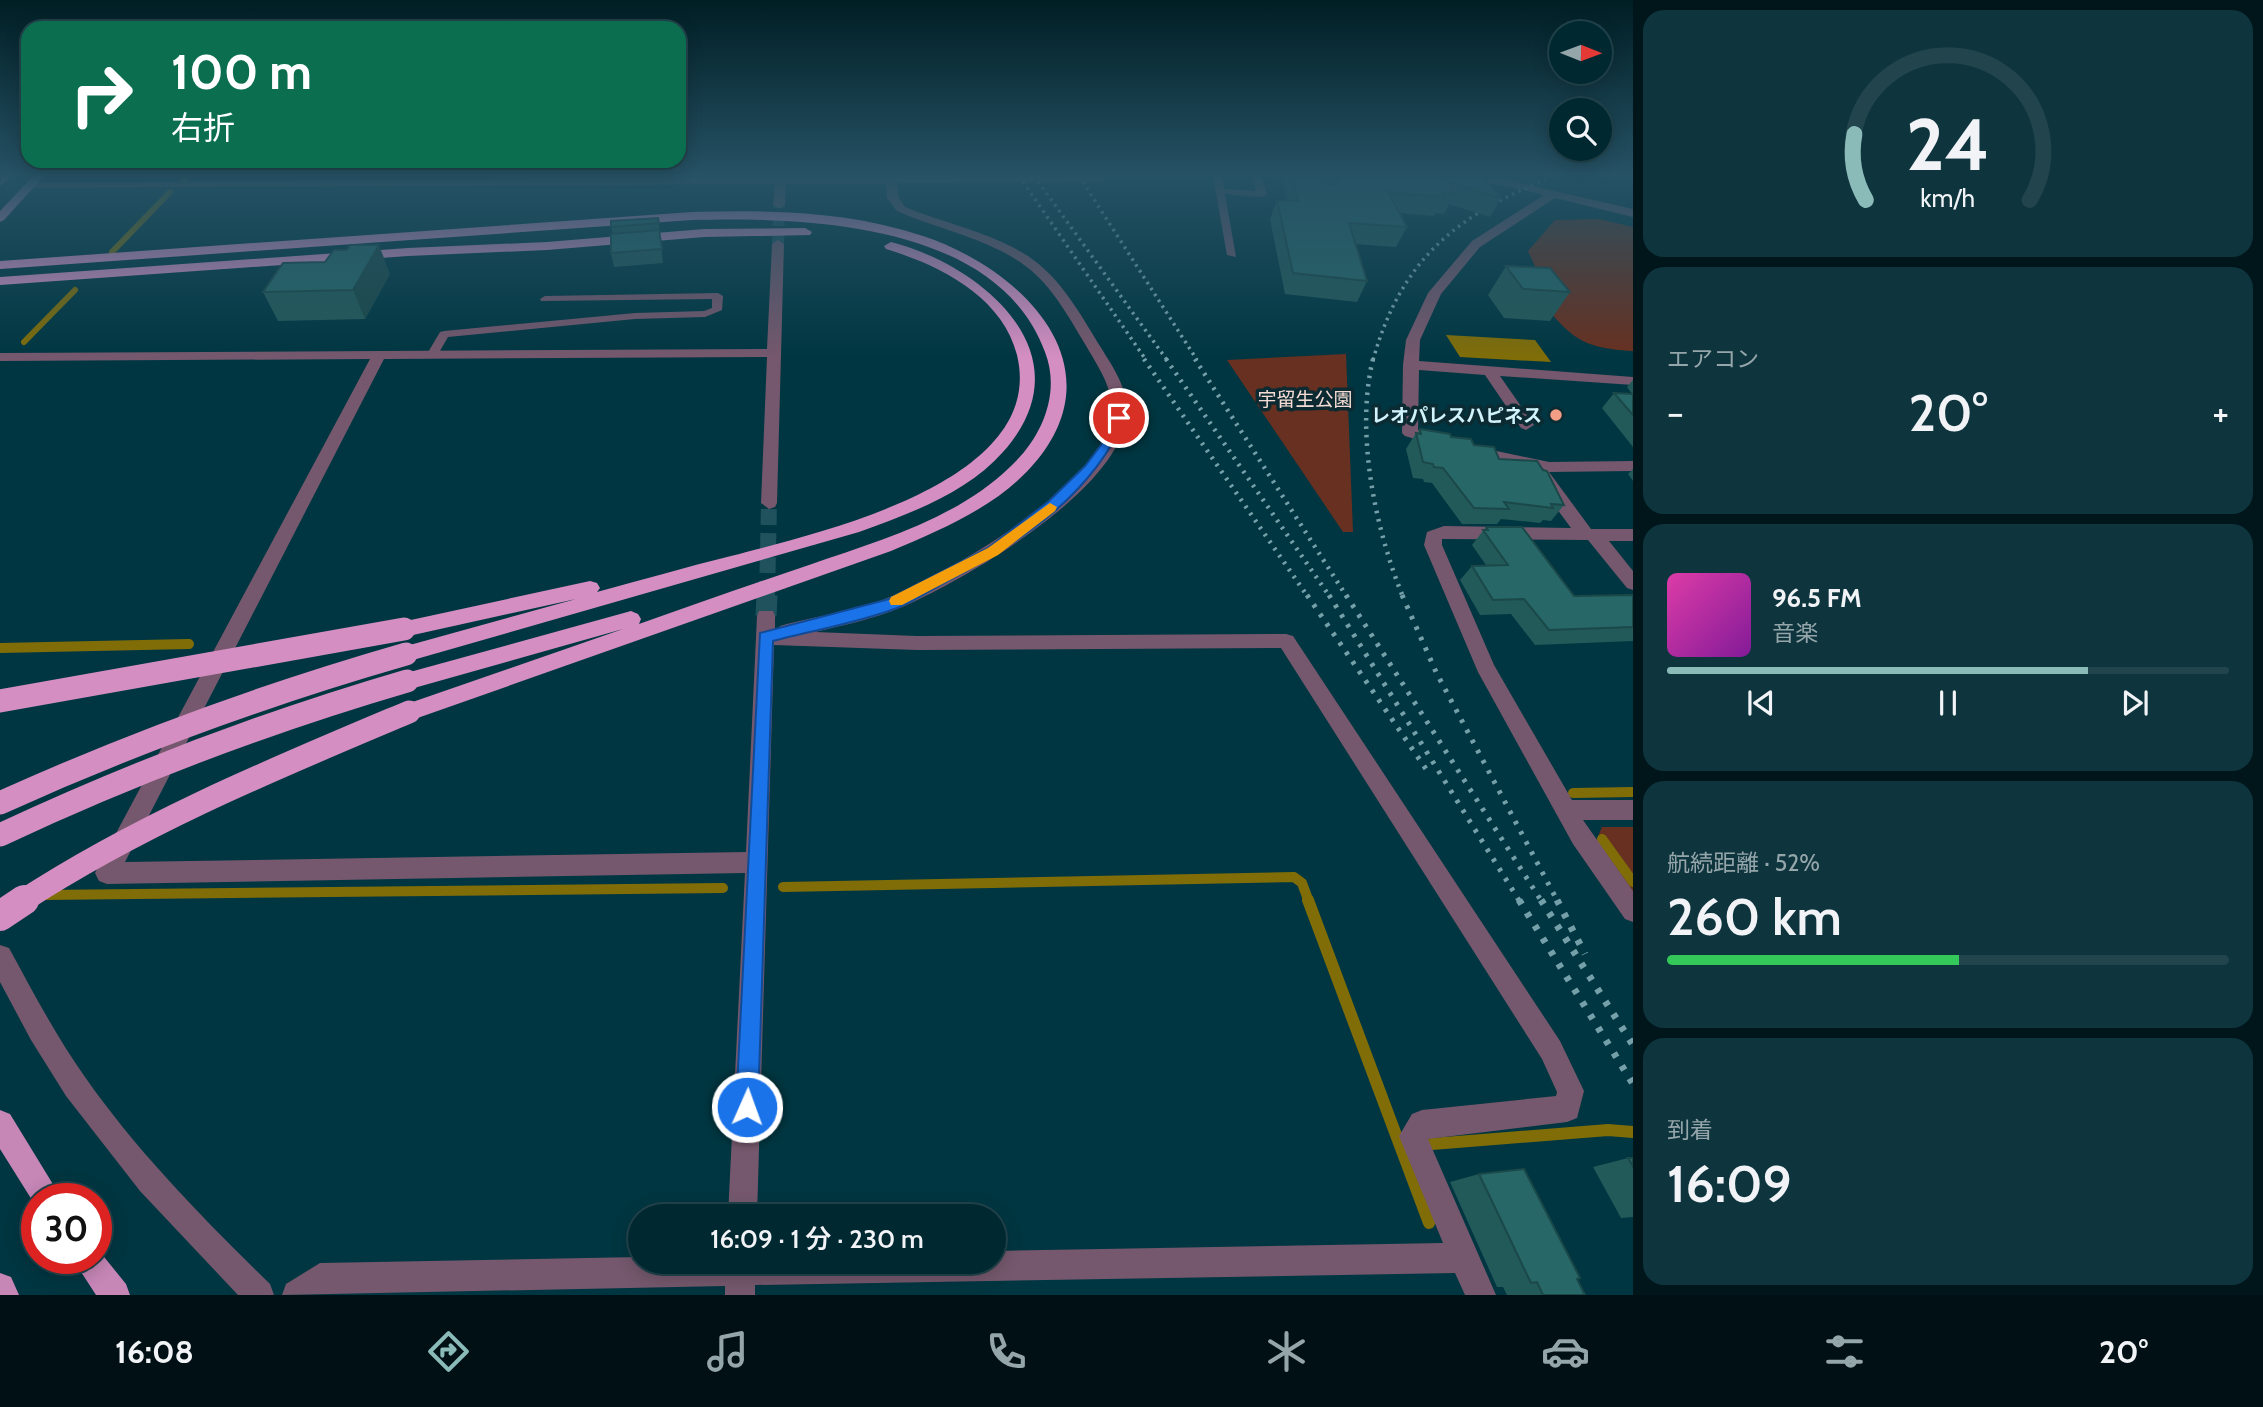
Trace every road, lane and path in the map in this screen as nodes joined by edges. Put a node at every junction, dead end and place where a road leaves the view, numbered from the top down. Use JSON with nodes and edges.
{"nodes":[{"id":1,"x":417,"y":236,"type":"edge"},
{"id":2,"x":665,"y":236,"type":"edge"},
{"id":3,"x":843,"y":236,"type":"edge"},
{"id":4,"x":907,"y":236,"type":"edge"},
{"id":5,"x":977,"y":236,"type":"edge"},
{"id":6,"x":1229,"y":236,"type":"edge"},
{"id":7,"x":1488,"y":236,"type":"edge"},
{"id":8,"x":778,"y":244,"type":"tunnel mouth"},
{"id":9,"x":1232,"y":255,"type":"dead end"},
{"id":10,"x":0,"y":265,"type":"edge"},
{"id":11,"x":0,"y":281,"type":"edge"},
{"id":12,"x":545,"y":299,"type":"dead end"},
{"id":13,"x":775,"y":353,"type":"junction"},
{"id":14,"x":433,"y":354,"type":"junction"},
{"id":15,"x":379,"y":355,"type":"junction"},
{"id":16,"x":0,"y":357,"type":"edge"},
{"id":17,"x":1410,"y":365,"type":"junction"},
{"id":18,"x":1490,"y":371,"type":"junction"},
{"id":19,"x":1633,"y":380,"type":"edge"},
{"id":20,"x":1527,"y":425,"type":"dead end"},
{"id":21,"x":1531,"y":464,"type":"junction"},
{"id":22,"x":1633,"y":466,"type":"edge"},
{"id":23,"x":769,"y":503,"type":"tunnel mouth"},
{"id":24,"x":1589,"y":534,"type":"junction"},
{"id":25,"x":1633,"y":535,"type":"edge"},
{"id":26,"x":802,"y":542,"type":"junction"},
{"id":27,"x":799,"y":574,"type":"junction"},
{"id":28,"x":1633,"y":583,"type":"edge"},
{"id":29,"x":766,"y":627,"type":"junction"},
{"id":30,"x":0,"y":701,"type":"edge"},
{"id":31,"x":0,"y":803,"type":"edge"},
{"id":32,"x":1567,"y":810,"type":"junction"},
{"id":33,"x":1633,"y":810,"type":"edge"},
{"id":34,"x":0,"y":835,"type":"edge"},
{"id":35,"x":757,"y":863,"type":"junction"},
{"id":36,"x":1633,"y":911,"type":"edge"},
{"id":37,"x":0,"y":916,"type":"edge"},
{"id":38,"x":0,"y":957,"type":"edge"},
{"id":39,"x":0,"y":1124,"type":"edge"},
{"id":40,"x":38,"y":1183,"type":"edge"},
{"id":41,"x":743,"y":1204,"type":"edge"},
{"id":42,"x":1464,"y":1258,"type":"junction"},
{"id":43,"x":99,"y":1274,"type":"edge"},
{"id":44,"x":740,"y":1275,"type":"edge"},
{"id":45,"x":0,"y":1289,"type":"edge"},
{"id":46,"x":4,"y":1295,"type":"edge"},
{"id":47,"x":115,"y":1295,"type":"edge"},
{"id":48,"x":259,"y":1295,"type":"edge"},
{"id":49,"x":297,"y":1295,"type":"edge"},
{"id":50,"x":1481,"y":1295,"type":"edge"}],
"edges":[{"from":1,"to":10,"type":"highway"},
{"from":2,"to":11,"type":"highway"},
{"from":3,"to":26,"type":"highway"},
{"from":4,"to":27,"type":"highway"},
{"from":5,"to":29,"type":"street"},
{"from":6,"to":9,"type":"lane"},
{"from":7,"to":17,"type":"street"},
{"from":8,"to":13,"type":"street"},
{"from":12,"to":14,"type":"lane"},
{"from":13,"to":14,"type":"street"},
{"from":13,"to":23,"type":"street"},
{"from":14,"to":15,"type":"street"},
{"from":15,"to":16,"type":"street"},
{"from":15,"to":35,"type":"street"},
{"from":17,"to":18,"type":"street"},
{"from":17,"to":21,"type":"street"},
{"from":18,"to":19,"type":"street"},
{"from":18,"to":20,"type":"street"},
{"from":21,"to":22,"type":"street"},
{"from":21,"to":24,"type":"street"},
{"from":24,"to":25,"type":"street"},
{"from":24,"to":28,"type":"street"},
{"from":24,"to":32,"type":"street"},
{"from":26,"to":30,"type":"highway","bridge":true},
{"from":26,"to":31,"type":"highway","bridge":true},
{"from":27,"to":34,"type":"highway","bridge":true},
{"from":27,"to":37,"type":"highway","bridge":true},
{"from":29,"to":35,"type":"street"},
{"from":29,"to":42,"type":"street"},
{"from":32,"to":33,"type":"street"},
{"from":32,"to":36,"type":"street"},
{"from":35,"to":41,"type":"street"},
{"from":38,"to":48,"type":"street"},
{"from":39,"to":40,"type":"highway"},
{"from":42,"to":44,"type":"street"},
{"from":42,"to":50,"type":"street"},
{"from":43,"to":47,"type":"highway"},
{"from":44,"to":49,"type":"street"},
{"from":45,"to":46,"type":"highway"}]}
